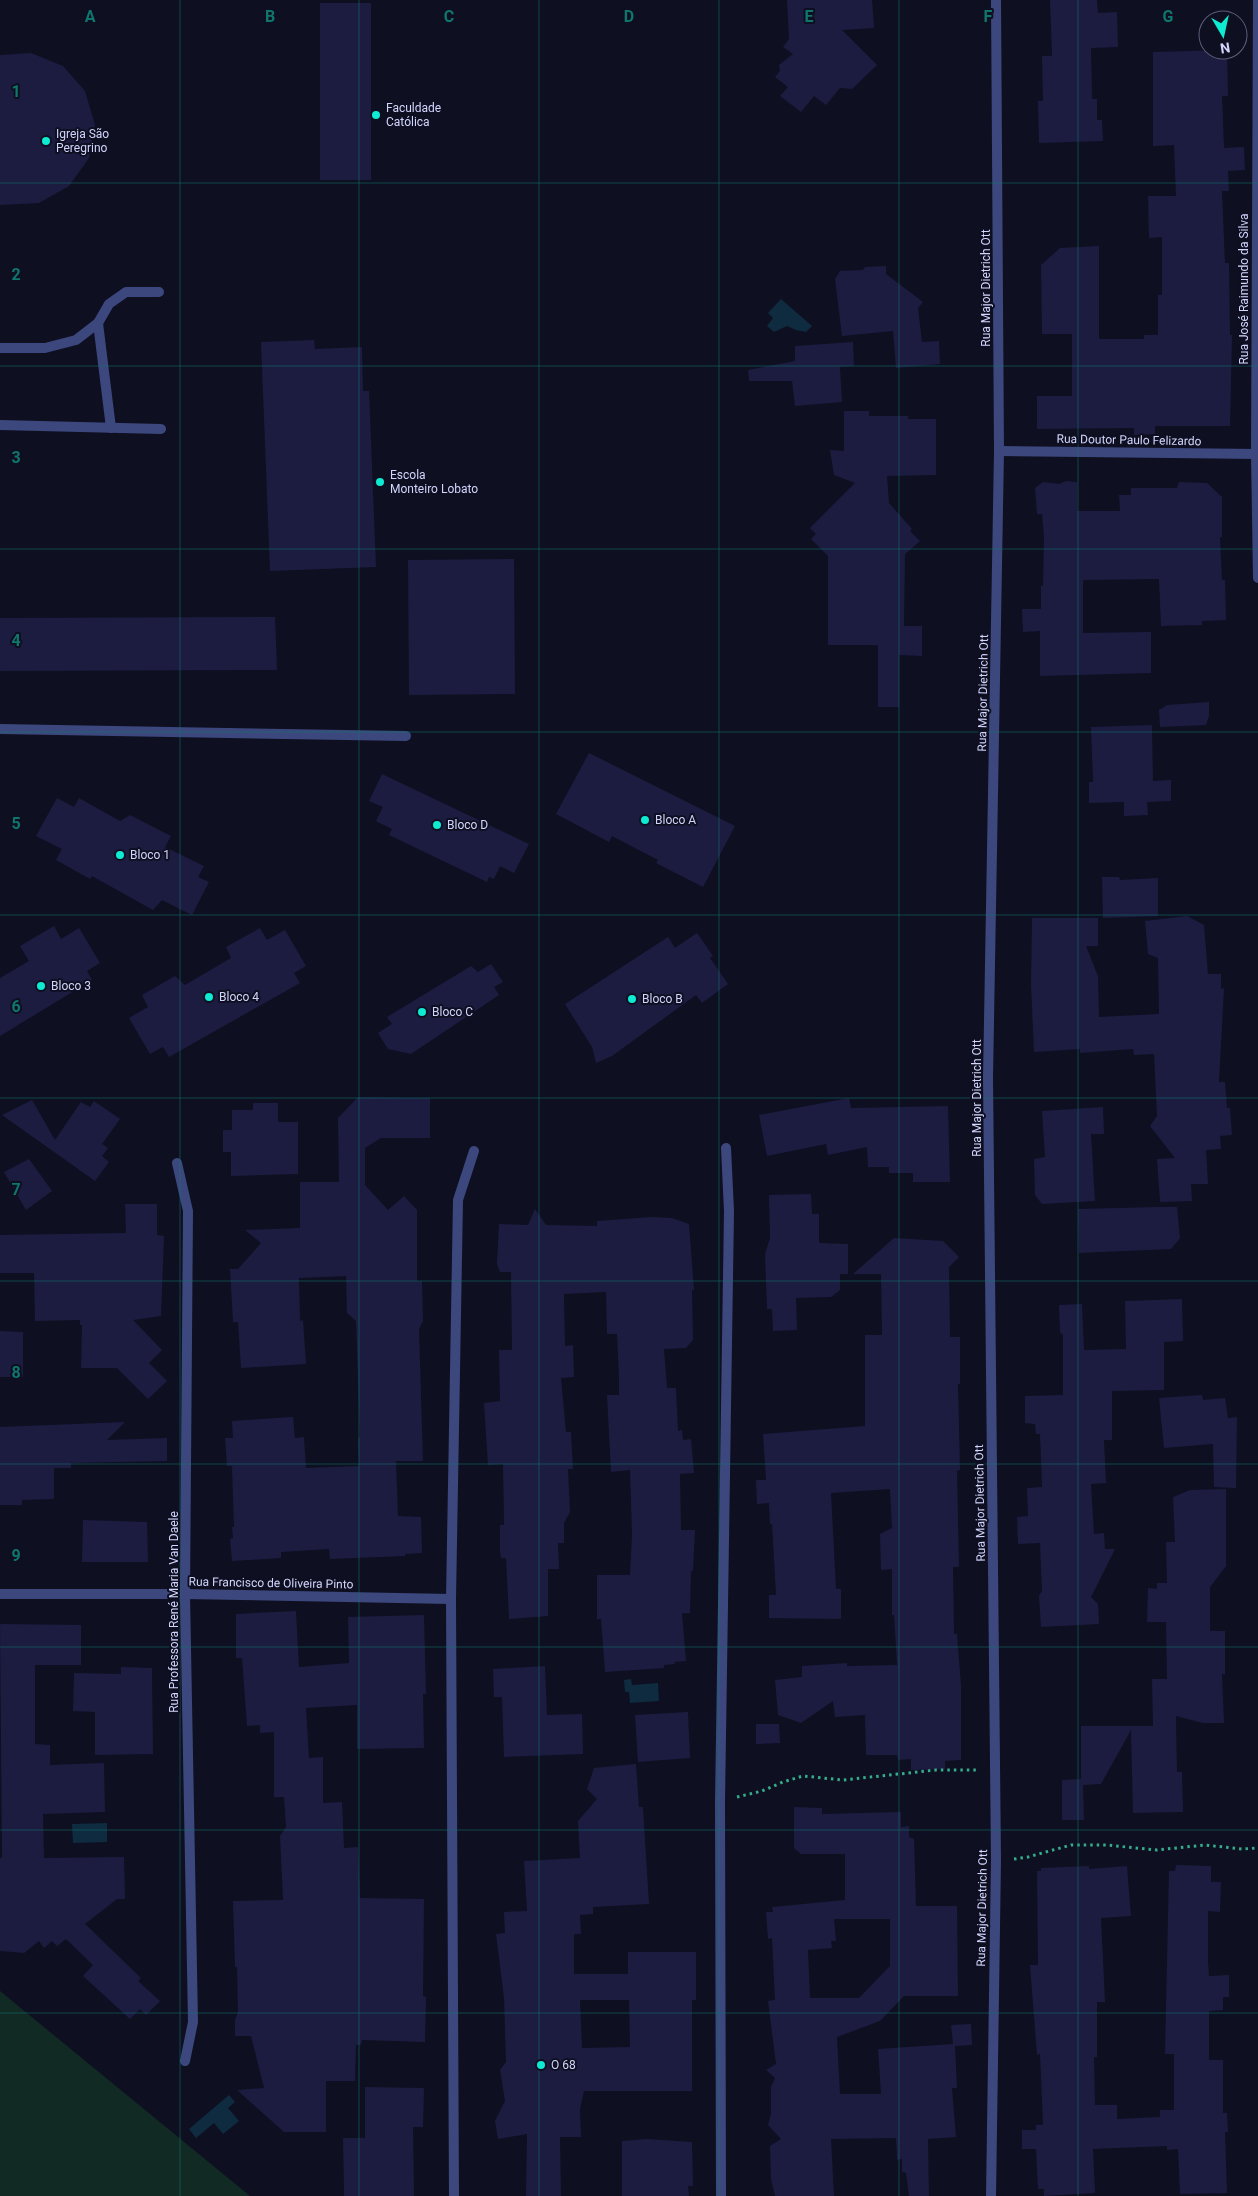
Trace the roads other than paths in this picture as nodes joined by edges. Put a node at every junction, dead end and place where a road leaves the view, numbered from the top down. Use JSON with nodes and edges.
{"nodes":[{"id":1,"x":996,"y":0,"type":"edge"},
{"id":2,"x":1258,"y":0,"type":"edge"},
{"id":3,"x":159,"y":292,"type":"dead end"},
{"id":4,"x":98,"y":323,"type":"junction"},
{"id":5,"x":0,"y":348,"type":"edge"},
{"id":6,"x":0,"y":425,"type":"edge"},
{"id":7,"x":110,"y":428,"type":"junction"},
{"id":8,"x":161,"y":429,"type":"dead end"},
{"id":9,"x":1000,"y":451,"type":"junction"},
{"id":10,"x":1257,"y":454,"type":"edge"},
{"id":11,"x":1258,"y":578,"type":"edge"},
{"id":12,"x":0,"y":730,"type":"edge"},
{"id":13,"x":406,"y":736,"type":"dead end"},
{"id":14,"x":726,"y":1148,"type":"dead end"},
{"id":15,"x":474,"y":1151,"type":"dead end"},
{"id":16,"x":177,"y":1163,"type":"dead end"},
{"id":17,"x":0,"y":1594,"type":"edge"},
{"id":18,"x":185,"y":1594,"type":"junction"},
{"id":19,"x":451,"y":1599,"type":"junction"},
{"id":20,"x":185,"y":2061,"type":"dead end"},
{"id":21,"x":454,"y":2196,"type":"edge"},
{"id":22,"x":721,"y":2196,"type":"edge"},
{"id":23,"x":991,"y":2196,"type":"edge"}],
"edges":[{"from":1,"to":9,"type":"street","name":"Rua Major Dietrich Ott"},
{"from":2,"to":10,"type":"street","name":"Rua José Raimundo da Silva"},
{"from":3,"to":4,"type":"street"},
{"from":4,"to":5,"type":"street"},
{"from":4,"to":7,"type":"street"},
{"from":6,"to":7,"type":"street"},
{"from":7,"to":8,"type":"street"},
{"from":9,"to":10,"type":"street","name":"Rua Doutor Paulo Felizardo"},
{"from":9,"to":23,"type":"street","name":"Rua Major Dietrich Ott"},
{"from":10,"to":11,"type":"street","name":"Rua José Raimundo da Silva"},
{"from":12,"to":13,"type":"street"},
{"from":14,"to":22,"type":"street"},
{"from":15,"to":19,"type":"street"},
{"from":16,"to":18,"type":"street","name":"Rua Professora René Maria Van Daele"},
{"from":17,"to":18,"type":"street","name":"Rua Francisco de Oliveira Pinto"},
{"from":18,"to":19,"type":"street","name":"Rua Francisco de Oliveira Pinto"},
{"from":18,"to":20,"type":"street","name":"Rua Professora René Maria Van Daele"},
{"from":19,"to":21,"type":"street"}]}
